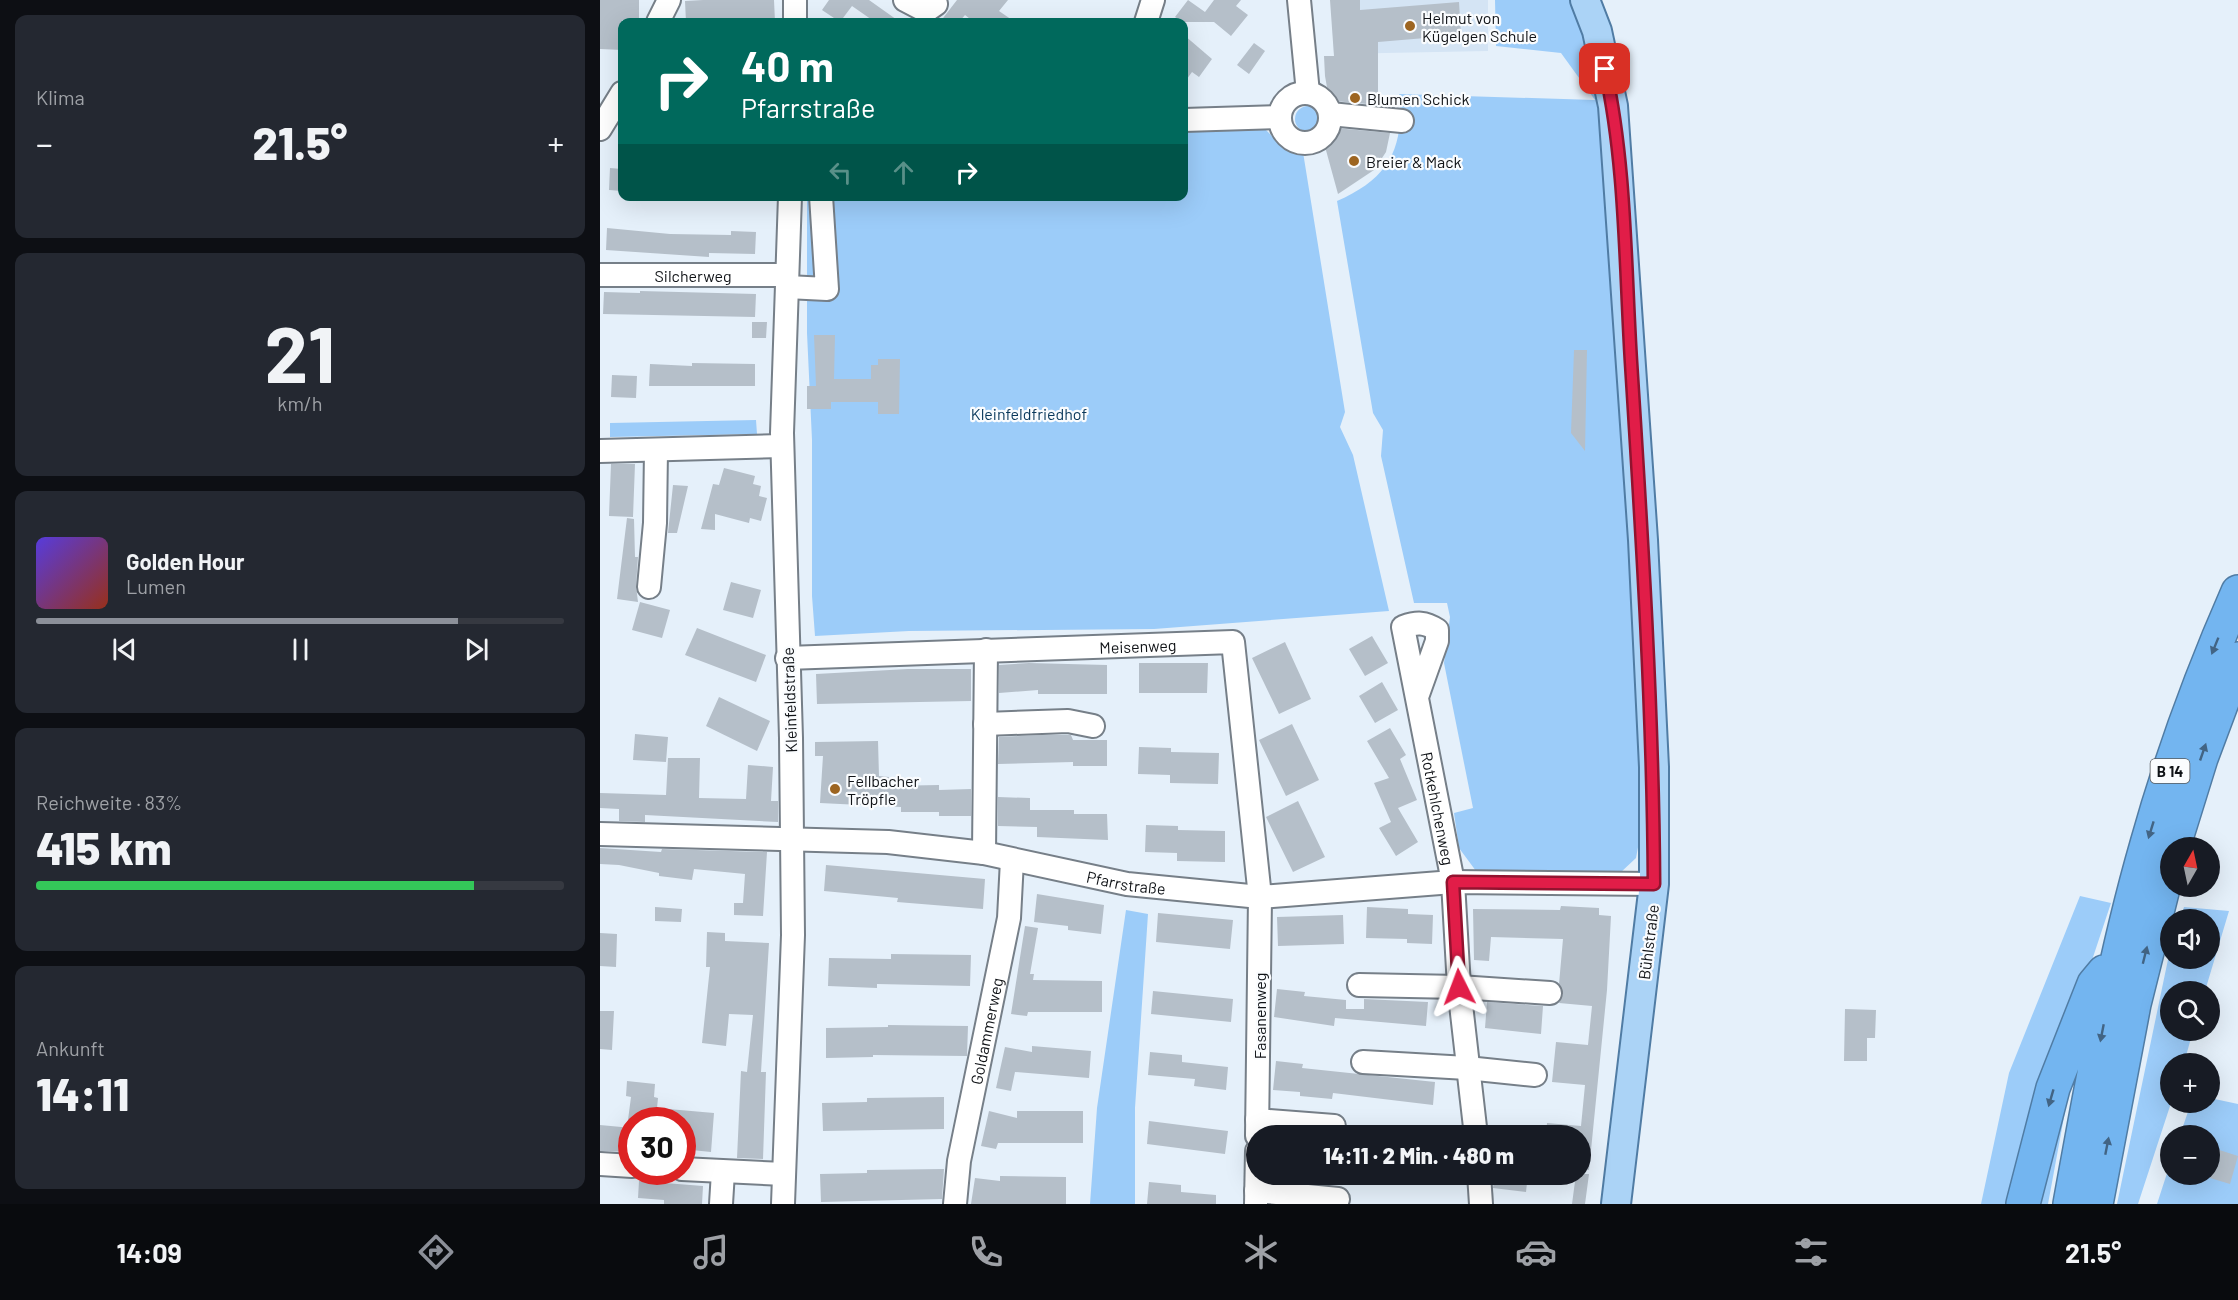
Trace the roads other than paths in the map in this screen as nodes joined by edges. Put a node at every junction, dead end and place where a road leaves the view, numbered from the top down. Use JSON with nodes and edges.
{"nodes":[{"id":1,"x":669,"y":0,"type":"edge"},
{"id":2,"x":795,"y":0,"type":"edge"},
{"id":3,"x":905,"y":0,"type":"edge"},
{"id":4,"x":1153,"y":0,"type":"edge"},
{"id":5,"x":1299,"y":0,"type":"edge"},
{"id":6,"x":1586,"y":0,"type":"edge"},
{"id":7,"x":936,"y":4,"type":"dead end"},
{"id":8,"x":660,"y":18,"type":"edge"},
{"id":9,"x":795,"y":18,"type":"edge"},
{"id":10,"x":1147,"y":18,"type":"edge"},
{"id":11,"x":1308,"y":93,"type":"junction"},
{"id":12,"x":618,"y":104,"type":"edge"},
{"id":13,"x":1330,"y":114,"type":"junction"},
{"id":14,"x":1188,"y":120,"type":"edge"},
{"id":15,"x":1402,"y":121,"type":"dead end"},
{"id":16,"x":600,"y":129,"type":"edge"},
{"id":17,"x":1281,"y":130,"type":"junction"},
{"id":18,"x":790,"y":201,"type":"edge"},
{"id":19,"x":821,"y":201,"type":"edge"},
{"id":20,"x":600,"y":275,"type":"edge"},
{"id":21,"x":787,"y":281,"type":"junction"},
{"id":22,"x":782,"y":446,"type":"junction"},
{"id":23,"x":656,"y":450,"type":"junction"},
{"id":24,"x":600,"y":451,"type":"edge"},
{"id":25,"x":649,"y":587,"type":"dead end"},
{"id":26,"x":2238,"y":592,"type":"edge"},
{"id":27,"x":986,"y":650,"type":"junction"},
{"id":28,"x":787,"y":658,"type":"junction"},
{"id":29,"x":2238,"y":658,"type":"edge"},
{"id":30,"x":1417,"y":697,"type":"junction"},
{"id":31,"x":986,"y":723,"type":"junction"},
{"id":32,"x":1093,"y":726,"type":"dead end"},
{"id":33,"x":600,"y":834,"type":"edge"},
{"id":34,"x":2177,"y":837,"type":"edge"},
{"id":35,"x":793,"y":840,"type":"junction"},
{"id":36,"x":984,"y":853,"type":"junction"},
{"id":37,"x":1012,"y":860,"type":"junction"},
{"id":38,"x":1453,"y":882,"type":"junction"},
{"id":39,"x":1654,"y":884,"type":"junction"},
{"id":40,"x":1260,"y":897,"type":"junction"},
{"id":41,"x":2161,"y":897,"type":"edge"},
{"id":42,"x":2118,"y":955,"type":"junction"},
{"id":43,"x":1359,"y":985,"type":"dead end"},
{"id":44,"x":1459,"y":987,"type":"junction"},
{"id":45,"x":1550,"y":993,"type":"dead end"},
{"id":46,"x":1362,"y":1062,"type":"dead end"},
{"id":47,"x":1467,"y":1068,"type":"junction"},
{"id":48,"x":1535,"y":1075,"type":"dead end"},
{"id":49,"x":1257,"y":1125,"type":"edge"},
{"id":50,"x":1475,"y":1125,"type":"edge"},
{"id":51,"x":600,"y":1164,"type":"edge"},
{"id":52,"x":618,"y":1165,"type":"edge"},
{"id":53,"x":696,"y":1170,"type":"edge"},
{"id":54,"x":723,"y":1172,"type":"junction"},
{"id":55,"x":784,"y":1174,"type":"junction"},
{"id":56,"x":1480,"y":1185,"type":"edge"},
{"id":57,"x":1256,"y":1197,"type":"edge"},
{"id":58,"x":1338,"y":1199,"type":"dead end"},
{"id":59,"x":721,"y":1204,"type":"edge"},
{"id":60,"x":783,"y":1204,"type":"edge"},
{"id":61,"x":955,"y":1204,"type":"edge"},
{"id":62,"x":1481,"y":1204,"type":"edge"},
{"id":63,"x":1616,"y":1204,"type":"edge"},
{"id":64,"x":2023,"y":1204,"type":"edge"},
{"id":65,"x":2070,"y":1204,"type":"edge"},
{"id":66,"x":2096,"y":1204,"type":"edge"}],
"edges":[{"from":1,"to":8,"type":"street"},
{"from":2,"to":9,"type":"street"},
{"from":3,"to":7,"type":"street"},
{"from":4,"to":10,"type":"street"},
{"from":5,"to":11,"type":"street"},
{"from":6,"to":39,"type":"main road","name":"Bühlstraße"},
{"from":11,"to":13,"type":"street"},
{"from":11,"to":17,"type":"street"},
{"from":12,"to":16,"type":"street"},
{"from":13,"to":15,"type":"street"},
{"from":13,"to":17,"type":"street"},
{"from":14,"to":17,"type":"street"},
{"from":18,"to":21,"type":"street","name":"Kleinfeldstraße"},
{"from":19,"to":21,"type":"street","name":"Silcherweg"},
{"from":20,"to":21,"type":"street","name":"Silcherweg"},
{"from":21,"to":22,"type":"street","name":"Kleinfeldstraße"},
{"from":22,"to":23,"type":"street"},
{"from":22,"to":28,"type":"street","name":"Kleinfeldstraße"},
{"from":23,"to":24,"type":"street"},
{"from":23,"to":25,"type":"street"},
{"from":26,"to":42,"type":"highway","number":"B 14","one_way":true},
{"from":27,"to":28,"type":"street","name":"Meisenweg"},
{"from":27,"to":31,"type":"street"},
{"from":27,"to":40,"type":"street","name":"Meisenweg"},
{"from":28,"to":35,"type":"street","name":"Kleinfeldstraße"},
{"from":34,"to":29,"type":"highway","number":"B 14","one_way":true},
{"from":30,"to":30,"type":"street","name":"Rotkehlchenweg"},
{"from":30,"to":38,"type":"street","name":"Rotkehlchenweg"},
{"from":31,"to":32,"type":"street"},
{"from":31,"to":36,"type":"street"},
{"from":33,"to":35,"type":"street","name":"Pfarrstraße"},
{"from":35,"to":36,"type":"street","name":"Pfarrstraße"},
{"from":35,"to":55,"type":"street","name":"Kleinfeldstraße"},
{"from":36,"to":37,"type":"street","name":"Pfarrstraße"},
{"from":37,"to":40,"type":"street","name":"Pfarrstraße"},
{"from":37,"to":61,"type":"street","name":"Goldammerweg"},
{"from":38,"to":39,"type":"street","name":"Pfarrstraße"},
{"from":38,"to":40,"type":"street","name":"Pfarrstraße"},
{"from":38,"to":44,"type":"street","name":"Rotkehlchenweg"},
{"from":39,"to":63,"type":"main road","name":"Bühlstraße"},
{"from":40,"to":49,"type":"street","name":"Fasanenweg"},
{"from":66,"to":41,"type":"highway","one_way":true},
{"from":42,"to":64,"type":"highway","one_way":true},
{"from":42,"to":65,"type":"highway","number":"B 14","one_way":true},
{"from":43,"to":44,"type":"street"},
{"from":44,"to":45,"type":"street"},
{"from":44,"to":47,"type":"street","name":"Rotkehlchenweg"},
{"from":46,"to":47,"type":"street"},
{"from":47,"to":48,"type":"street"},
{"from":47,"to":50,"type":"street","name":"Rotkehlchenweg"},
{"from":51,"to":52,"type":"street"},
{"from":53,"to":54,"type":"street"},
{"from":54,"to":55,"type":"street"},
{"from":54,"to":59,"type":"street"},
{"from":55,"to":60,"type":"street","name":"Kleinfeldstraße"},
{"from":56,"to":62,"type":"street"},
{"from":57,"to":58,"type":"street"}]}
